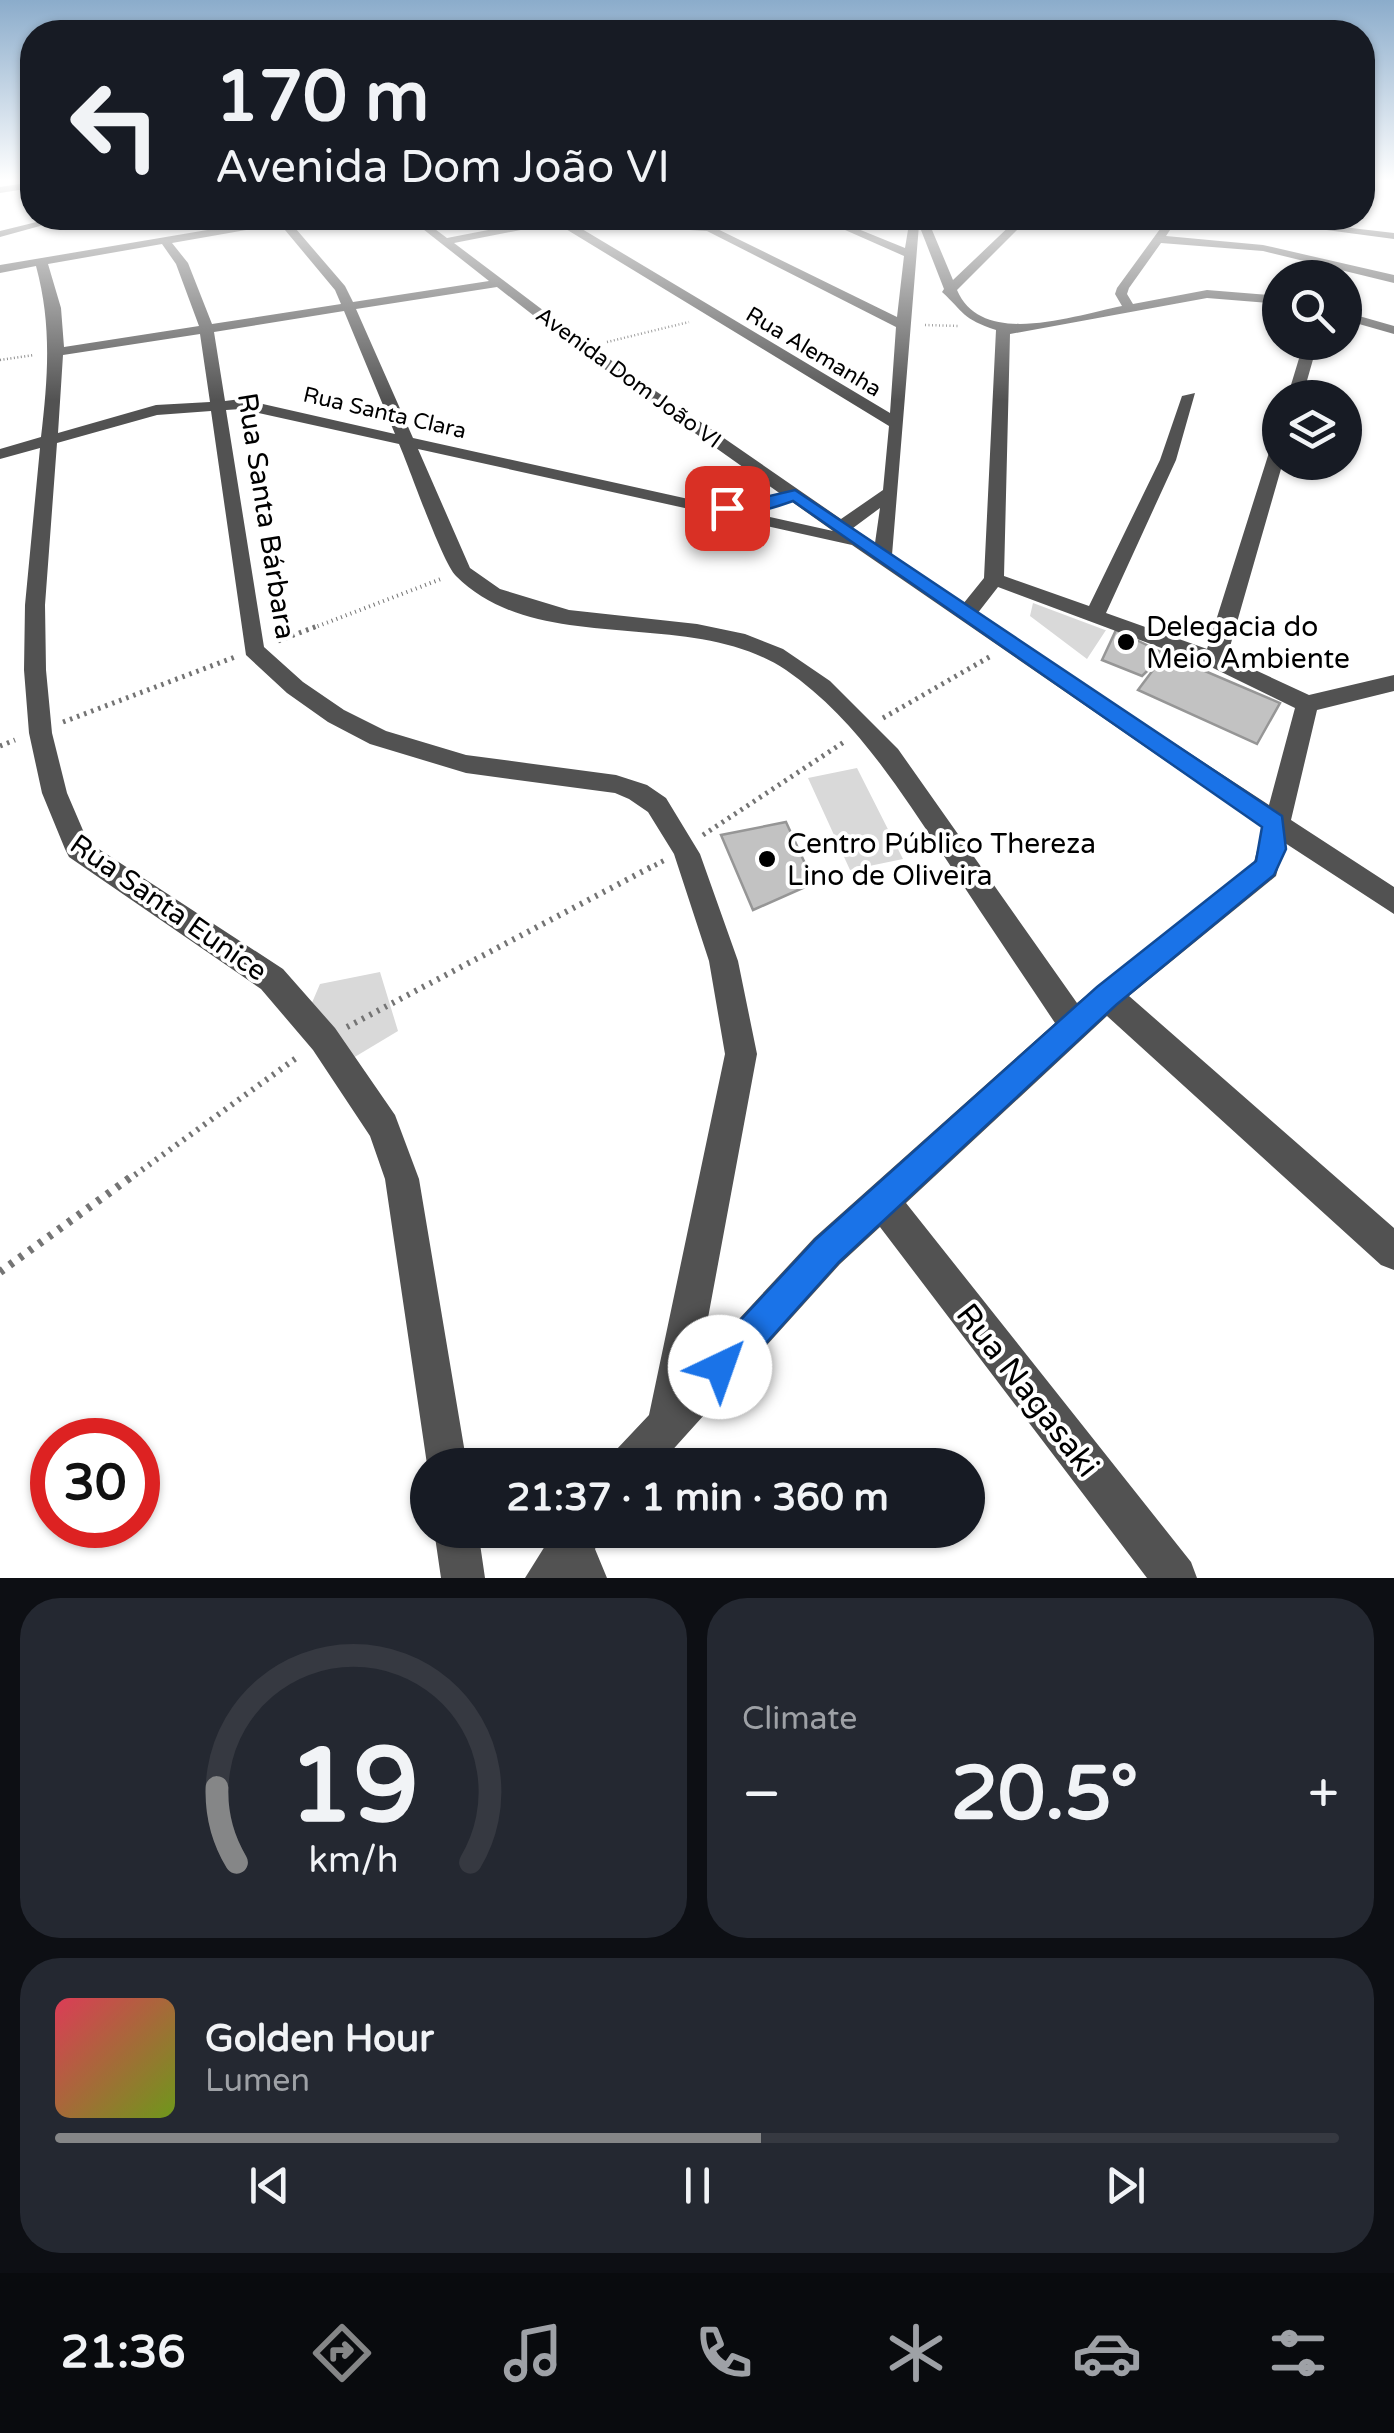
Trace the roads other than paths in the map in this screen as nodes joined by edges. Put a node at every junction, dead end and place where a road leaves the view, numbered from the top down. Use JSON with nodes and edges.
{"nodes":[{"id":1,"x":88,"y":254,"type":"edge"},
{"id":2,"x":175,"y":254,"type":"edge"},
{"id":3,"x":315,"y":254,"type":"edge"},
{"id":4,"x":464,"y":254,"type":"edge"},
{"id":5,"x":615,"y":254,"type":"edge"},
{"id":6,"x":760,"y":254,"type":"edge"},
{"id":7,"x":910,"y":254,"type":"edge"},
{"id":8,"x":937,"y":254,"type":"edge"},
{"id":9,"x":987,"y":254,"type":"edge"},
{"id":10,"x":1148,"y":254,"type":"edge"},
{"id":11,"x":1286,"y":254,"type":"edge"},
{"id":12,"x":40,"y":262,"type":"junction"},
{"id":13,"x":0,"y":270,"type":"edge"},
{"id":14,"x":1394,"y":279,"type":"edge"},
{"id":15,"x":500,"y":283,"type":"junction"},
{"id":16,"x":948,"y":292,"type":"junction"},
{"id":17,"x":1262,"y":299,"type":"edge"},
{"id":18,"x":1128,"y":306,"type":"junction"},
{"id":19,"x":348,"y":307,"type":"junction"},
{"id":20,"x":1362,"y":321,"type":"edge"},
{"id":21,"x":901,"y":324,"type":"junction"},
{"id":22,"x":206,"y":326,"type":"junction"},
{"id":23,"x":1000,"y":329,"type":"junction"},
{"id":24,"x":1394,"y":330,"type":"edge"},
{"id":25,"x":57,"y":352,"type":"junction"},
{"id":26,"x":1190,"y":396,"type":"dead end"},
{"id":27,"x":218,"y":402,"type":"junction"},
{"id":28,"x":897,"y":424,"type":"junction"},
{"id":29,"x":404,"y":439,"type":"junction"},
{"id":30,"x":41,"y":442,"type":"junction"},
{"id":31,"x":0,"y":454,"type":"edge"},
{"id":32,"x":1269,"y":480,"type":"edge"},
{"id":33,"x":891,"y":492,"type":"junction"},
{"id":34,"x":795,"y":495,"type":"junction"},
{"id":35,"x":766,"y":505,"type":"junction"},
{"id":36,"x":702,"y":509,"type":"junction"},
{"id":37,"x":783,"y":525,"type":"junction"},
{"id":38,"x":840,"y":528,"type":"junction"},
{"id":39,"x":862,"y":543,"type":"junction"},
{"id":40,"x":882,"y":556,"type":"junction"},
{"id":41,"x":994,"y":579,"type":"junction"},
{"id":42,"x":1095,"y":614,"type":"junction"},
{"id":43,"x":965,"y":615,"type":"junction"},
{"id":44,"x":1215,"y":660,"type":"junction"},
{"id":45,"x":1394,"y":683,"type":"edge"},
{"id":46,"x":1308,"y":704,"type":"junction"},
{"id":47,"x":9,"y":742,"type":"edge"},
{"id":48,"x":1274,"y":823,"type":"junction"},
{"id":49,"x":1394,"y":902,"type":"edge"},
{"id":50,"x":1107,"y":996,"type":"junction"},
{"id":51,"x":1074,"y":1026,"type":"junction"},
{"id":52,"x":882,"y":1201,"type":"junction"},
{"id":53,"x":1394,"y":1252,"type":"edge"},
{"id":54,"x":667,"y":1426,"type":"junction"},
{"id":55,"x":443,"y":1448,"type":"edge"},
{"id":56,"x":647,"y":1448,"type":"edge"},
{"id":57,"x":459,"y":1548,"type":"edge"},
{"id":58,"x":463,"y":1578,"type":"edge"},
{"id":59,"x":1174,"y":1578,"type":"edge"}],
"edges":[{"from":1,"to":12,"type":"street"},
{"from":2,"to":22,"type":"street","name":"Rua Santa Bárbara"},
{"from":3,"to":19,"type":"street"},
{"from":4,"to":15,"type":"street","name":"Avenida Dom João VI"},
{"from":5,"to":28,"type":"street","name":"Rua Alemanha"},
{"from":6,"to":21,"type":"street"},
{"from":7,"to":21,"type":"street"},
{"from":8,"to":16,"type":"street"},
{"from":9,"to":16,"type":"street"},
{"from":10,"to":18,"type":"street"},
{"from":11,"to":14,"type":"street"},
{"from":12,"to":13,"type":"street"},
{"from":12,"to":25,"type":"street","name":"Rua Santa Eunice"},
{"from":15,"to":19,"type":"street"},
{"from":15,"to":34,"type":"street","name":"Avenida Dom João VI"},
{"from":16,"to":23,"type":"street"},
{"from":17,"to":18,"type":"street"},
{"from":18,"to":23,"type":"street"},
{"from":19,"to":22,"type":"street"},
{"from":19,"to":29,"type":"street"},
{"from":20,"to":24,"type":"street"},
{"from":21,"to":28,"type":"street"},
{"from":22,"to":25,"type":"street"},
{"from":22,"to":27,"type":"street","name":"Rua Santa Bárbara"},
{"from":23,"to":41,"type":"street"},
{"from":25,"to":30,"type":"street","name":"Rua Santa Eunice"},
{"from":26,"to":42,"type":"street"},
{"from":27,"to":29,"type":"street","name":"Rua Santa Clara"},
{"from":27,"to":30,"type":"street","name":"Rua Santa Clara"},
{"from":27,"to":54,"type":"street","name":"Rua Santa Bárbara"},
{"from":28,"to":33,"type":"street"},
{"from":29,"to":36,"type":"street","name":"Rua Santa Clara"},
{"from":29,"to":51,"type":"street"},
{"from":30,"to":31,"type":"street","name":"Rua Santa Clara"},
{"from":30,"to":47,"type":"street","name":"Rua Santa Eunice"},
{"from":32,"to":44,"type":"street"},
{"from":33,"to":38,"type":"street"},
{"from":33,"to":40,"type":"street"},
{"from":34,"to":35,"type":"street","name":"Rua Santa Clara"},
{"from":34,"to":38,"type":"street","name":"Avenida Dom João VI"},
{"from":35,"to":36,"type":"street","name":"Rua Santa Clara"},
{"from":35,"to":37,"type":"street"},
{"from":36,"to":37,"type":"street","name":"Rua Santa Clara"},
{"from":37,"to":39,"type":"street","name":"Rua Santa Clara"},
{"from":38,"to":39,"type":"street","name":"Avenida Dom João VI"},
{"from":39,"to":40,"type":"street","name":"Avenida Dom João VI"},
{"from":40,"to":43,"type":"street","name":"Avenida Dom João VI"},
{"from":41,"to":42,"type":"street"},
{"from":41,"to":43,"type":"street"},
{"from":42,"to":44,"type":"street"},
{"from":43,"to":48,"type":"street","name":"Avenida Dom João VI"},
{"from":44,"to":46,"type":"street"},
{"from":45,"to":46,"type":"street"},
{"from":46,"to":48,"type":"street"},
{"from":47,"to":55,"type":"street","name":"Rua Santa Eunice"},
{"from":48,"to":49,"type":"street","name":"Avenida Dom João VI"},
{"from":48,"to":50,"type":"street"},
{"from":50,"to":51,"type":"street"},
{"from":50,"to":53,"type":"street"},
{"from":51,"to":52,"type":"street"},
{"from":52,"to":54,"type":"street"},
{"from":52,"to":59,"type":"street","name":"Rua Nagasaki"},
{"from":54,"to":56,"type":"street"},
{"from":57,"to":58,"type":"street"}]}
